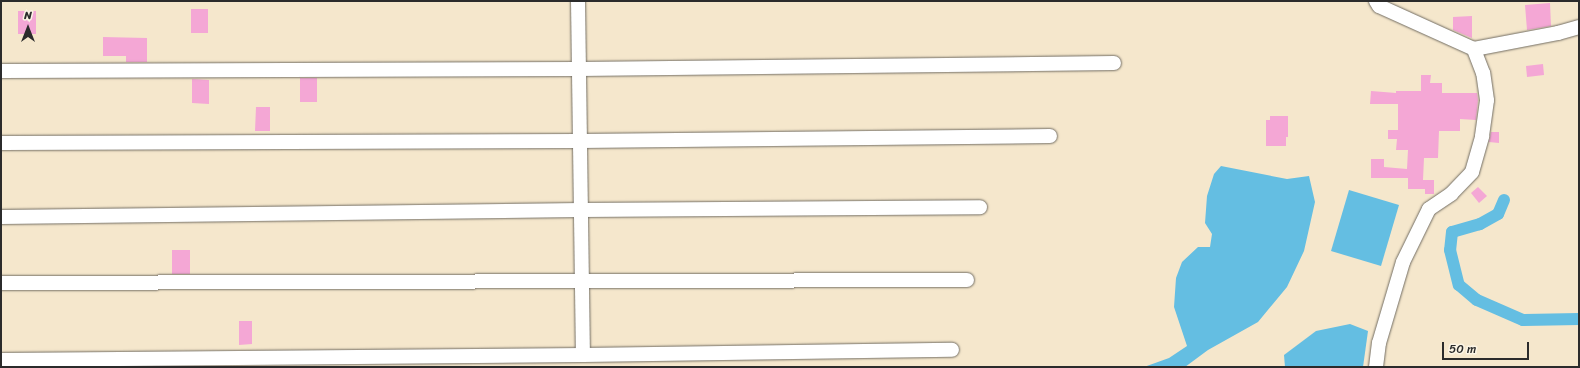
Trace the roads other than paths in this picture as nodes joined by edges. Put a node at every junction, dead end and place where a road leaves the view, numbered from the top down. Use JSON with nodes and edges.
{"nodes":[{"id":1,"x":578,"y":1,"type":"edge"},
{"id":2,"x":1376,"y":1,"type":"edge"},
{"id":3,"x":1579,"y":27,"type":"edge"},
{"id":4,"x":1474,"y":49,"type":"junction"},
{"id":5,"x":1114,"y":63,"type":"dead end"},
{"id":6,"x":578,"y":69,"type":"junction"},
{"id":7,"x":1,"y":71,"type":"edge"},
{"id":8,"x":1050,"y":136,"type":"dead end"},
{"id":9,"x":580,"y":141,"type":"junction"},
{"id":10,"x":1,"y":143,"type":"edge"},
{"id":11,"x":980,"y":207,"type":"dead end"},
{"id":12,"x":581,"y":210,"type":"junction"},
{"id":13,"x":1,"y":217,"type":"edge"},
{"id":14,"x":967,"y":280,"type":"dead end"},
{"id":15,"x":582,"y":282,"type":"junction"},
{"id":16,"x":1,"y":283,"type":"edge"},
{"id":17,"x":952,"y":350,"type":"dead end"},
{"id":18,"x":583,"y":356,"type":"junction"},
{"id":19,"x":1,"y":360,"type":"edge"},
{"id":20,"x":1376,"y":367,"type":"edge"}],
"edges":[{"from":1,"to":6,"type":"street"},
{"from":2,"to":4,"type":"street"},
{"from":3,"to":4,"type":"street"},
{"from":4,"to":20,"type":"street"},
{"from":5,"to":6,"type":"street"},
{"from":6,"to":7,"type":"street"},
{"from":6,"to":9,"type":"street"},
{"from":8,"to":9,"type":"street"},
{"from":9,"to":10,"type":"street"},
{"from":9,"to":12,"type":"street"},
{"from":11,"to":12,"type":"street"},
{"from":12,"to":13,"type":"street"},
{"from":12,"to":15,"type":"street"},
{"from":14,"to":15,"type":"street"},
{"from":15,"to":16,"type":"street"},
{"from":15,"to":18,"type":"street"},
{"from":17,"to":18,"type":"street"},
{"from":18,"to":19,"type":"street"}]}
